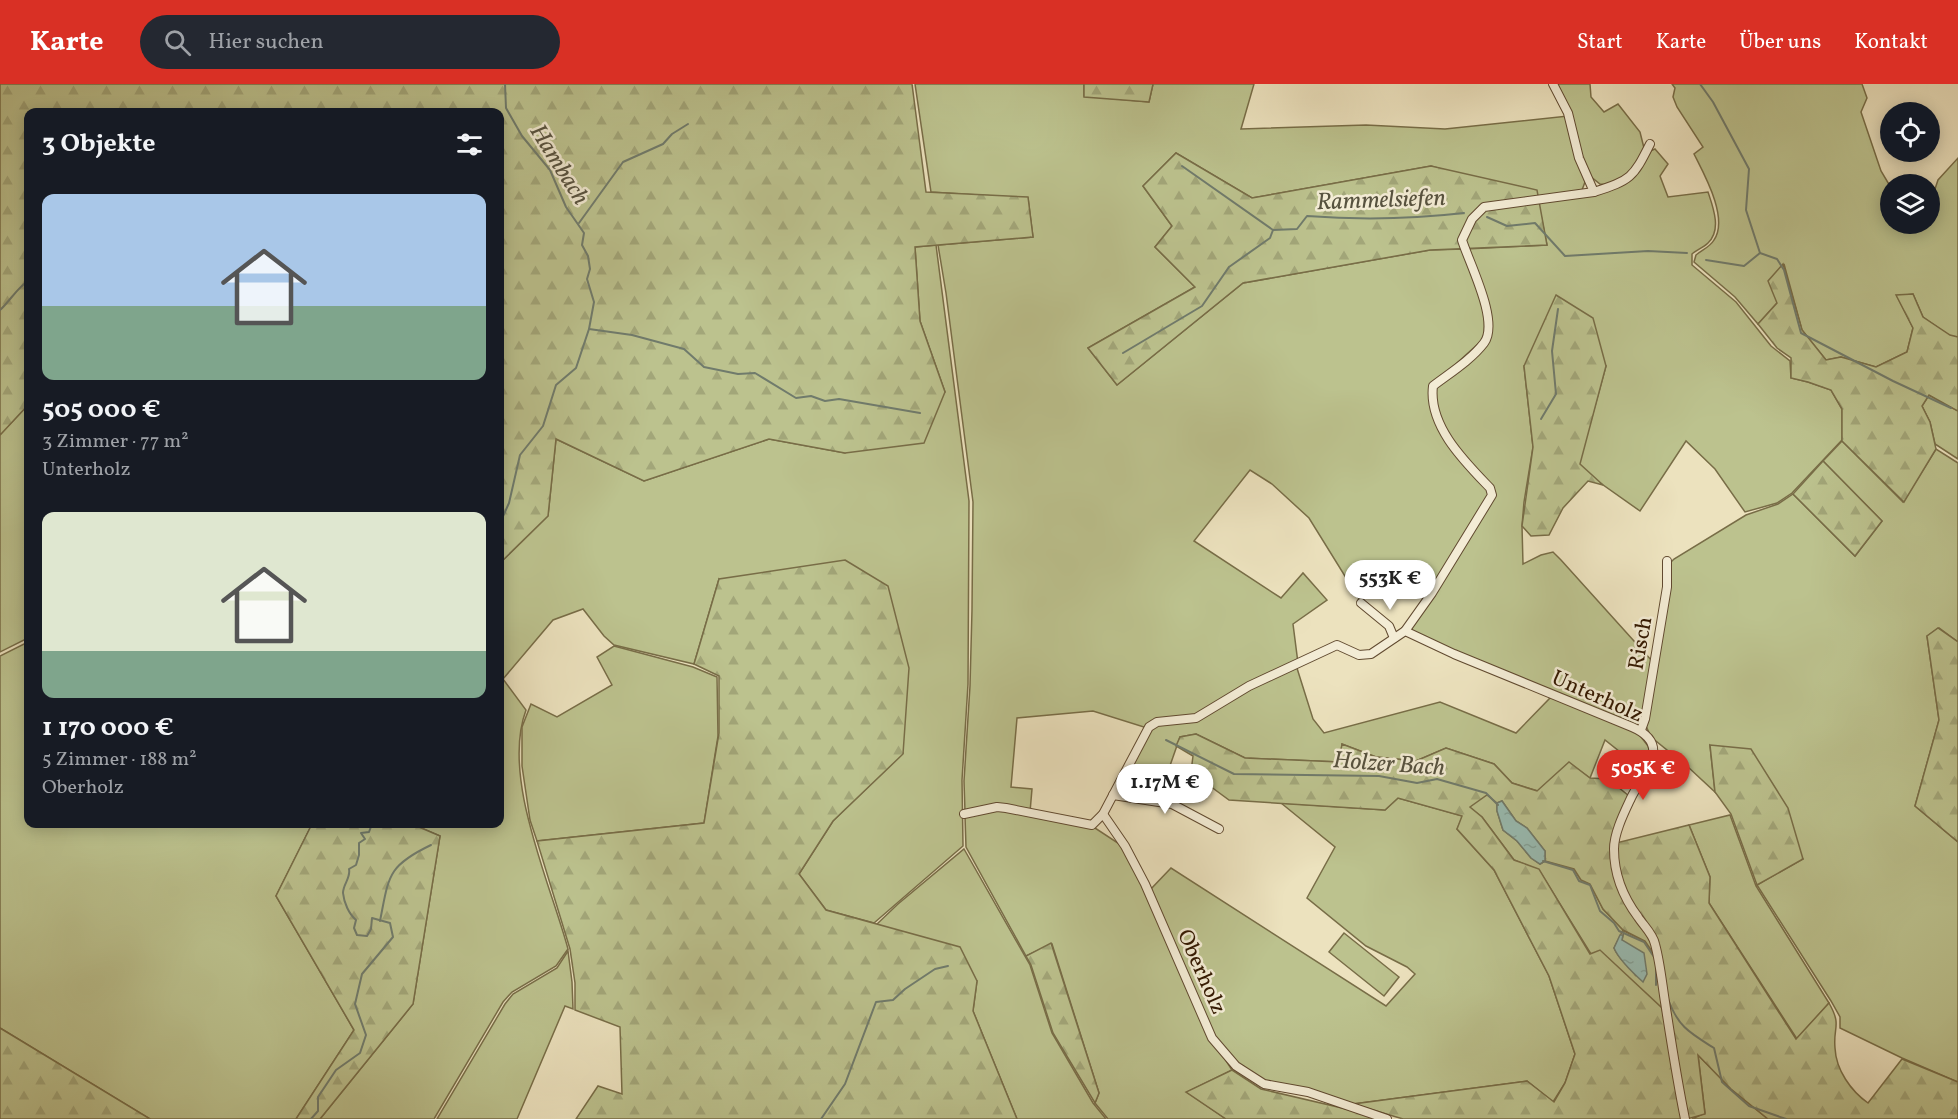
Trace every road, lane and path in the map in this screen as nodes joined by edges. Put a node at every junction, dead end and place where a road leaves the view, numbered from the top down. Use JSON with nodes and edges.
{"nodes":[{"id":1,"x":1553,"y":84,"type":"edge"},
{"id":2,"x":1650,"y":144,"type":"dead end"},
{"id":3,"x":1594,"y":192,"type":"junction"},
{"id":4,"x":1667,"y":561,"type":"dead end"},
{"id":5,"x":1361,"y":603,"type":"dead end"},
{"id":6,"x":1405,"y":631,"type":"junction"},
{"id":7,"x":1394,"y":638,"type":"junction"},
{"id":8,"x":1641,"y":730,"type":"junction"},
{"id":9,"x":1113,"y":795,"type":"junction"},
{"id":10,"x":964,"y":814,"type":"dead end"},
{"id":11,"x":1103,"y":814,"type":"junction"},
{"id":12,"x":1219,"y":829,"type":"dead end"},
{"id":13,"x":1387,"y":1119,"type":"edge"},
{"id":14,"x":1685,"y":1119,"type":"edge"}],
"edges":[{"from":1,"to":3,"type":"street"},
{"from":2,"to":3,"type":"street"},
{"from":3,"to":6,"type":"street"},
{"from":4,"to":8,"type":"street","name":"Risch"},
{"from":5,"to":7,"type":"street"},
{"from":6,"to":7,"type":"street"},
{"from":6,"to":8,"type":"street","name":"Unterholz"},
{"from":7,"to":9,"type":"street"},
{"from":8,"to":14,"type":"street","name":"Unterholz"},
{"from":9,"to":11,"type":"street"},
{"from":9,"to":12,"type":"street"},
{"from":10,"to":11,"type":"street"},
{"from":11,"to":13,"type":"street","name":"Oberholz"}]}
